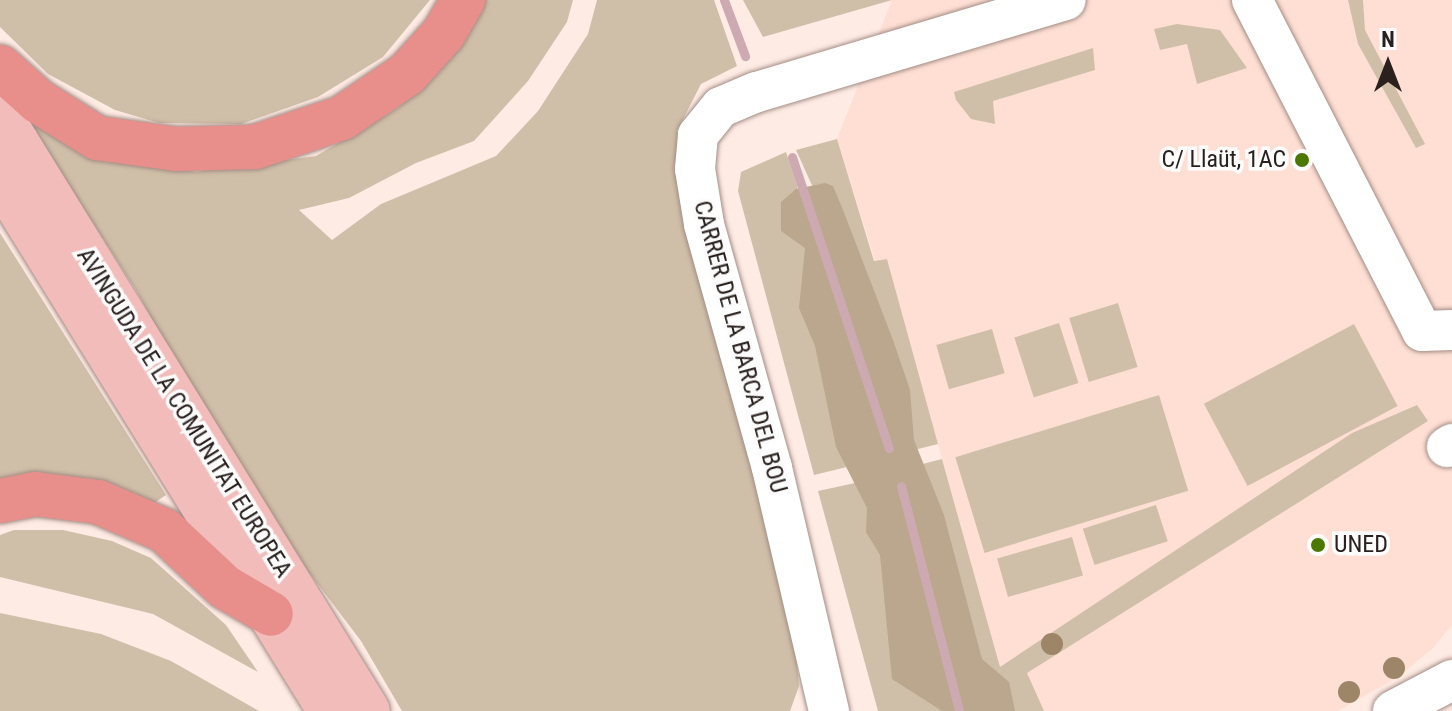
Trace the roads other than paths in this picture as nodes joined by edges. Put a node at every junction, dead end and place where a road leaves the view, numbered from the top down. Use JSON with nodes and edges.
{"nodes":[{"id":1,"x":463,"y":0,"type":"edge"},
{"id":2,"x":1066,"y":0,"type":"edge"},
{"id":3,"x":1252,"y":0,"type":"edge"},
{"id":4,"x":1276,"y":0,"type":"edge"},
{"id":5,"x":0,"y":67,"type":"edge"},
{"id":6,"x":0,"y":115,"type":"edge"},
{"id":7,"x":0,"y":178,"type":"edge"},
{"id":8,"x":1452,"y":330,"type":"edge"},
{"id":9,"x":0,"y":501,"type":"edge"},
{"id":10,"x":271,"y":614,"type":"junction"},
{"id":11,"x":1449,"y":678,"type":"edge"},
{"id":12,"x":330,"y":711,"type":"edge"},
{"id":13,"x":368,"y":711,"type":"edge"},
{"id":14,"x":829,"y":711,"type":"edge"},
{"id":15,"x":1393,"y":711,"type":"edge"}],
"edges":[{"from":1,"to":5,"type":"highway"},
{"from":2,"to":14,"type":"street","name":"CARRER DE LA BARCA DEL BOU"},
{"from":3,"to":8,"type":"street"},
{"from":4,"to":8,"type":"street"},
{"from":6,"to":13,"type":"main road","name":"AVINGUDA DE LA COMUNITAT EUROPEA"},
{"from":7,"to":10,"type":"main road"},
{"from":9,"to":10,"type":"highway"},
{"from":10,"to":12,"type":"main road"},
{"from":11,"to":15,"type":"street"}]}
